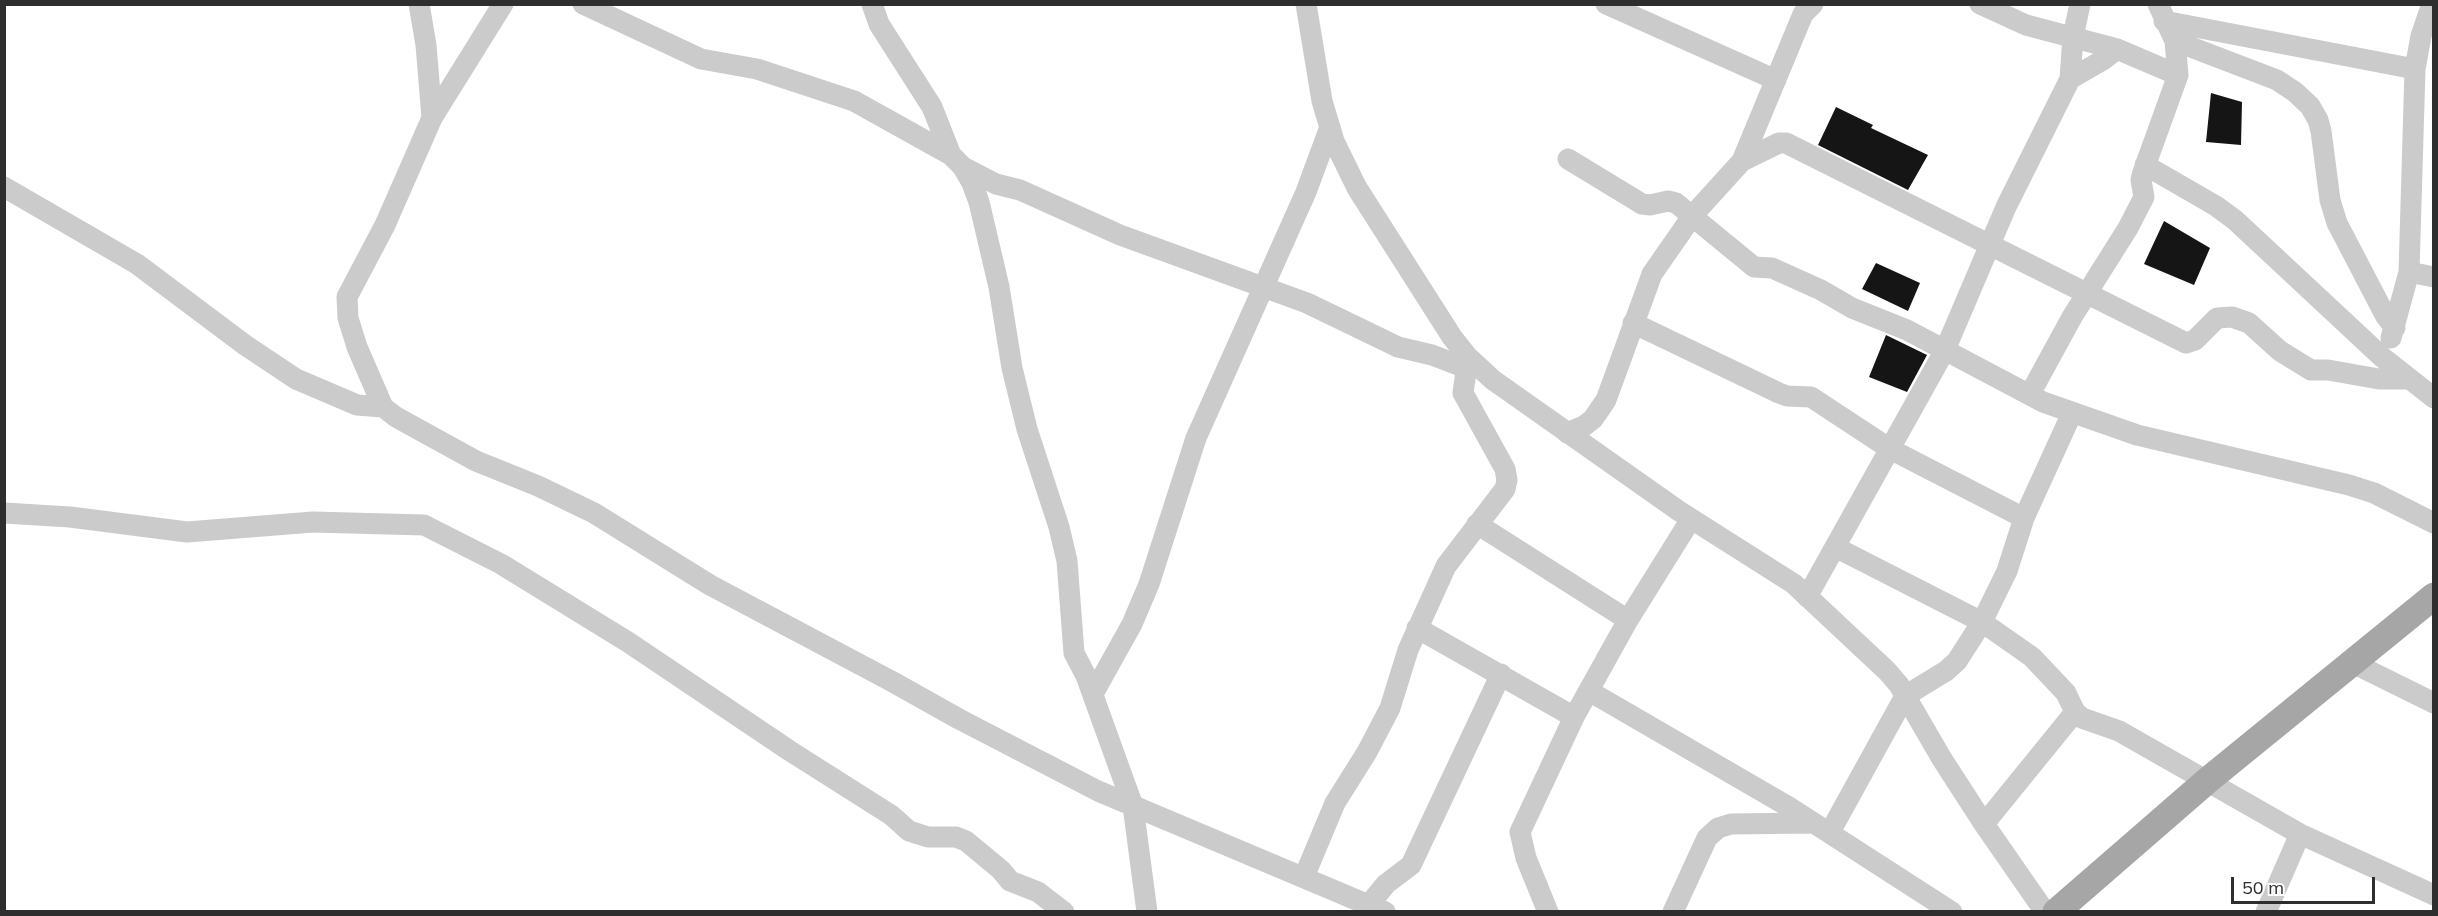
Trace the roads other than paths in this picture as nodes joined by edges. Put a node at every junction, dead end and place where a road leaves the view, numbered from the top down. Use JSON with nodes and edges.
{"nodes":[{"id":1,"x":419,"y":4,"type":"edge"},
{"id":2,"x":502,"y":4,"type":"edge"},
{"id":3,"x":583,"y":4,"type":"edge"},
{"id":4,"x":872,"y":4,"type":"edge"},
{"id":5,"x":1306,"y":4,"type":"edge"},
{"id":6,"x":1605,"y":4,"type":"edge"},
{"id":7,"x":1813,"y":4,"type":"edge"},
{"id":8,"x":1980,"y":4,"type":"edge"},
{"id":9,"x":2080,"y":4,"type":"edge"},
{"id":10,"x":2432,"y":4,"type":"edge"},
{"id":11,"x":2163,"y":11,"type":"edge"},
{"id":12,"x":2073,"y":37,"type":"junction"},
{"id":13,"x":2175,"y":41,"type":"junction"},
{"id":14,"x":2117,"y":49,"type":"junction"},
{"id":15,"x":2422,"y":56,"type":"edge"},
{"id":16,"x":2178,"y":75,"type":"junction"},
{"id":17,"x":2070,"y":79,"type":"junction"},
{"id":18,"x":1776,"y":80,"type":"junction"},
{"id":19,"x":2424,"y":97,"type":"edge"},
{"id":20,"x":432,"y":118,"type":"junction"},
{"id":21,"x":1330,"y":127,"type":"junction"},
{"id":22,"x":1568,"y":159,"type":"dead end"},
{"id":23,"x":956,"y":161,"type":"junction"},
{"id":24,"x":1742,"y":161,"type":"junction"},
{"id":25,"x":2145,"y":165,"type":"junction"},
{"id":26,"x":4,"y":187,"type":"edge"},
{"id":27,"x":1693,"y":215,"type":"junction"},
{"id":28,"x":1990,"y":245,"type":"junction"},
{"id":29,"x":2409,"y":272,"type":"junction"},
{"id":30,"x":2433,"y":277,"type":"edge"},
{"id":31,"x":1264,"y":286,"type":"junction"},
{"id":32,"x":2086,"y":293,"type":"junction"},
{"id":33,"x":1634,"y":323,"type":"junction"},
{"id":34,"x":2395,"y":328,"type":"junction"},
{"id":35,"x":1945,"y":350,"type":"junction"},
{"id":36,"x":2382,"y":357,"type":"junction"},
{"id":37,"x":1467,"y":363,"type":"junction"},
{"id":38,"x":2409,"y":380,"type":"junction"},
{"id":39,"x":2030,"y":394,"type":"junction"},
{"id":40,"x":2433,"y":398,"type":"edge"},
{"id":41,"x":383,"y":407,"type":"junction"},
{"id":42,"x":2072,"y":413,"type":"junction"},
{"id":43,"x":1568,"y":433,"type":"junction"},
{"id":44,"x":1890,"y":448,"type":"junction"},
{"id":45,"x":4,"y":513,"type":"edge"},
{"id":46,"x":2024,"y":518,"type":"junction"},
{"id":47,"x":1691,"y":519,"type":"junction"},
{"id":48,"x":2433,"y":523,"type":"edge"},
{"id":49,"x":1477,"y":524,"type":"junction"},
{"id":50,"x":1834,"y":547,"type":"junction"},
{"id":51,"x":2433,"y":596,"type":"edge"},
{"id":52,"x":1807,"y":597,"type":"junction"},
{"id":53,"x":1628,"y":620,"type":"junction"},
{"id":54,"x":1982,"y":622,"type":"junction"},
{"id":55,"x":1417,"y":628,"type":"junction"},
{"id":56,"x":2353,"y":663,"type":"junction"},
{"id":57,"x":1501,"y":674,"type":"junction"},
{"id":58,"x":1589,"y":691,"type":"junction"},
{"id":59,"x":1093,"y":694,"type":"junction"},
{"id":60,"x":1905,"y":696,"type":"junction"},
{"id":61,"x":2433,"y":703,"type":"edge"},
{"id":62,"x":2075,"y":712,"type":"junction"},
{"id":63,"x":1574,"y":717,"type":"junction"},
{"id":64,"x":2208,"y":780,"type":"junction"},
{"id":65,"x":1133,"y":806,"type":"junction"},
{"id":66,"x":1984,"y":824,"type":"junction"},
{"id":67,"x":1821,"y":828,"type":"junction"},
{"id":68,"x":2300,"y":834,"type":"junction"},
{"id":69,"x":1304,"y":877,"type":"junction"},
{"id":70,"x":2433,"y":895,"type":"edge"},
{"id":71,"x":1372,"y":909,"type":"edge"},
{"id":72,"x":1064,"y":912,"type":"edge"},
{"id":73,"x":1147,"y":912,"type":"edge"},
{"id":74,"x":1548,"y":912,"type":"edge"},
{"id":75,"x":1673,"y":912,"type":"edge"},
{"id":76,"x":1952,"y":912,"type":"edge"},
{"id":77,"x":2046,"y":912,"type":"edge"},
{"id":78,"x":2056,"y":912,"type":"edge"},
{"id":79,"x":2266,"y":912,"type":"edge"}],
"edges":[{"from":1,"to":20,"type":"street"},
{"from":2,"to":20,"type":"street"},
{"from":3,"to":23,"type":"street"},
{"from":4,"to":23,"type":"street"},
{"from":5,"to":21,"type":"street"},
{"from":6,"to":18,"type":"street"},
{"from":7,"to":18,"type":"street"},
{"from":8,"to":12,"type":"street"},
{"from":9,"to":12,"type":"street"},
{"from":10,"to":15,"type":"street"},
{"from":11,"to":13,"type":"street"},
{"from":11,"to":15,"type":"street"},
{"from":12,"to":14,"type":"street"},
{"from":12,"to":17,"type":"street"},
{"from":13,"to":16,"type":"street"},
{"from":13,"to":34,"type":"street"},
{"from":14,"to":16,"type":"street"},
{"from":14,"to":17,"type":"street"},
{"from":15,"to":19,"type":"street"},
{"from":16,"to":25,"type":"street"},
{"from":17,"to":28,"type":"street"},
{"from":18,"to":24,"type":"street"},
{"from":19,"to":29,"type":"street"},
{"from":20,"to":41,"type":"street"},
{"from":21,"to":31,"type":"street"},
{"from":21,"to":37,"type":"street"},
{"from":22,"to":27,"type":"street"},
{"from":23,"to":31,"type":"street"},
{"from":23,"to":59,"type":"street"},
{"from":24,"to":27,"type":"street"},
{"from":24,"to":28,"type":"street"},
{"from":25,"to":32,"type":"street"},
{"from":25,"to":36,"type":"street"},
{"from":26,"to":41,"type":"street"},
{"from":27,"to":33,"type":"street"},
{"from":27,"to":35,"type":"street"},
{"from":28,"to":32,"type":"street"},
{"from":28,"to":35,"type":"street"},
{"from":29,"to":30,"type":"street"},
{"from":29,"to":34,"type":"street"},
{"from":31,"to":37,"type":"street"},
{"from":31,"to":59,"type":"street"},
{"from":32,"to":38,"type":"street"},
{"from":32,"to":39,"type":"street"},
{"from":33,"to":43,"type":"street"},
{"from":33,"to":44,"type":"street"},
{"from":34,"to":36,"type":"street"},
{"from":35,"to":39,"type":"street"},
{"from":35,"to":44,"type":"street"},
{"from":36,"to":38,"type":"street"},
{"from":37,"to":43,"type":"street"},
{"from":37,"to":49,"type":"street"},
{"from":38,"to":40,"type":"street"},
{"from":39,"to":42,"type":"street"},
{"from":41,"to":65,"type":"street"},
{"from":42,"to":46,"type":"street"},
{"from":42,"to":48,"type":"street"},
{"from":43,"to":47,"type":"street"},
{"from":44,"to":46,"type":"street"},
{"from":44,"to":50,"type":"street"},
{"from":45,"to":72,"type":"street"},
{"from":46,"to":54,"type":"street"},
{"from":47,"to":52,"type":"street"},
{"from":47,"to":53,"type":"street"},
{"from":49,"to":53,"type":"street"},
{"from":49,"to":55,"type":"street"},
{"from":50,"to":52,"type":"street"},
{"from":50,"to":54,"type":"street"},
{"from":51,"to":56,"type":"main road"},
{"from":52,"to":60,"type":"street"},
{"from":53,"to":58,"type":"street"},
{"from":54,"to":60,"type":"street"},
{"from":54,"to":62,"type":"street"},
{"from":55,"to":57,"type":"street"},
{"from":55,"to":69,"type":"street"},
{"from":56,"to":61,"type":"street"},
{"from":56,"to":64,"type":"main road"},
{"from":57,"to":63,"type":"street"},
{"from":57,"to":71,"type":"street"},
{"from":58,"to":63,"type":"street"},
{"from":58,"to":67,"type":"street"},
{"from":59,"to":65,"type":"street"},
{"from":60,"to":66,"type":"street"},
{"from":60,"to":67,"type":"street"},
{"from":62,"to":64,"type":"street"},
{"from":62,"to":66,"type":"street"},
{"from":63,"to":74,"type":"street"},
{"from":64,"to":68,"type":"street"},
{"from":64,"to":78,"type":"main road"},
{"from":65,"to":69,"type":"street"},
{"from":65,"to":73,"type":"street"},
{"from":66,"to":77,"type":"street"},
{"from":67,"to":75,"type":"street"},
{"from":67,"to":76,"type":"street"},
{"from":68,"to":70,"type":"street"},
{"from":68,"to":79,"type":"street"},
{"from":69,"to":71,"type":"street"}]}
